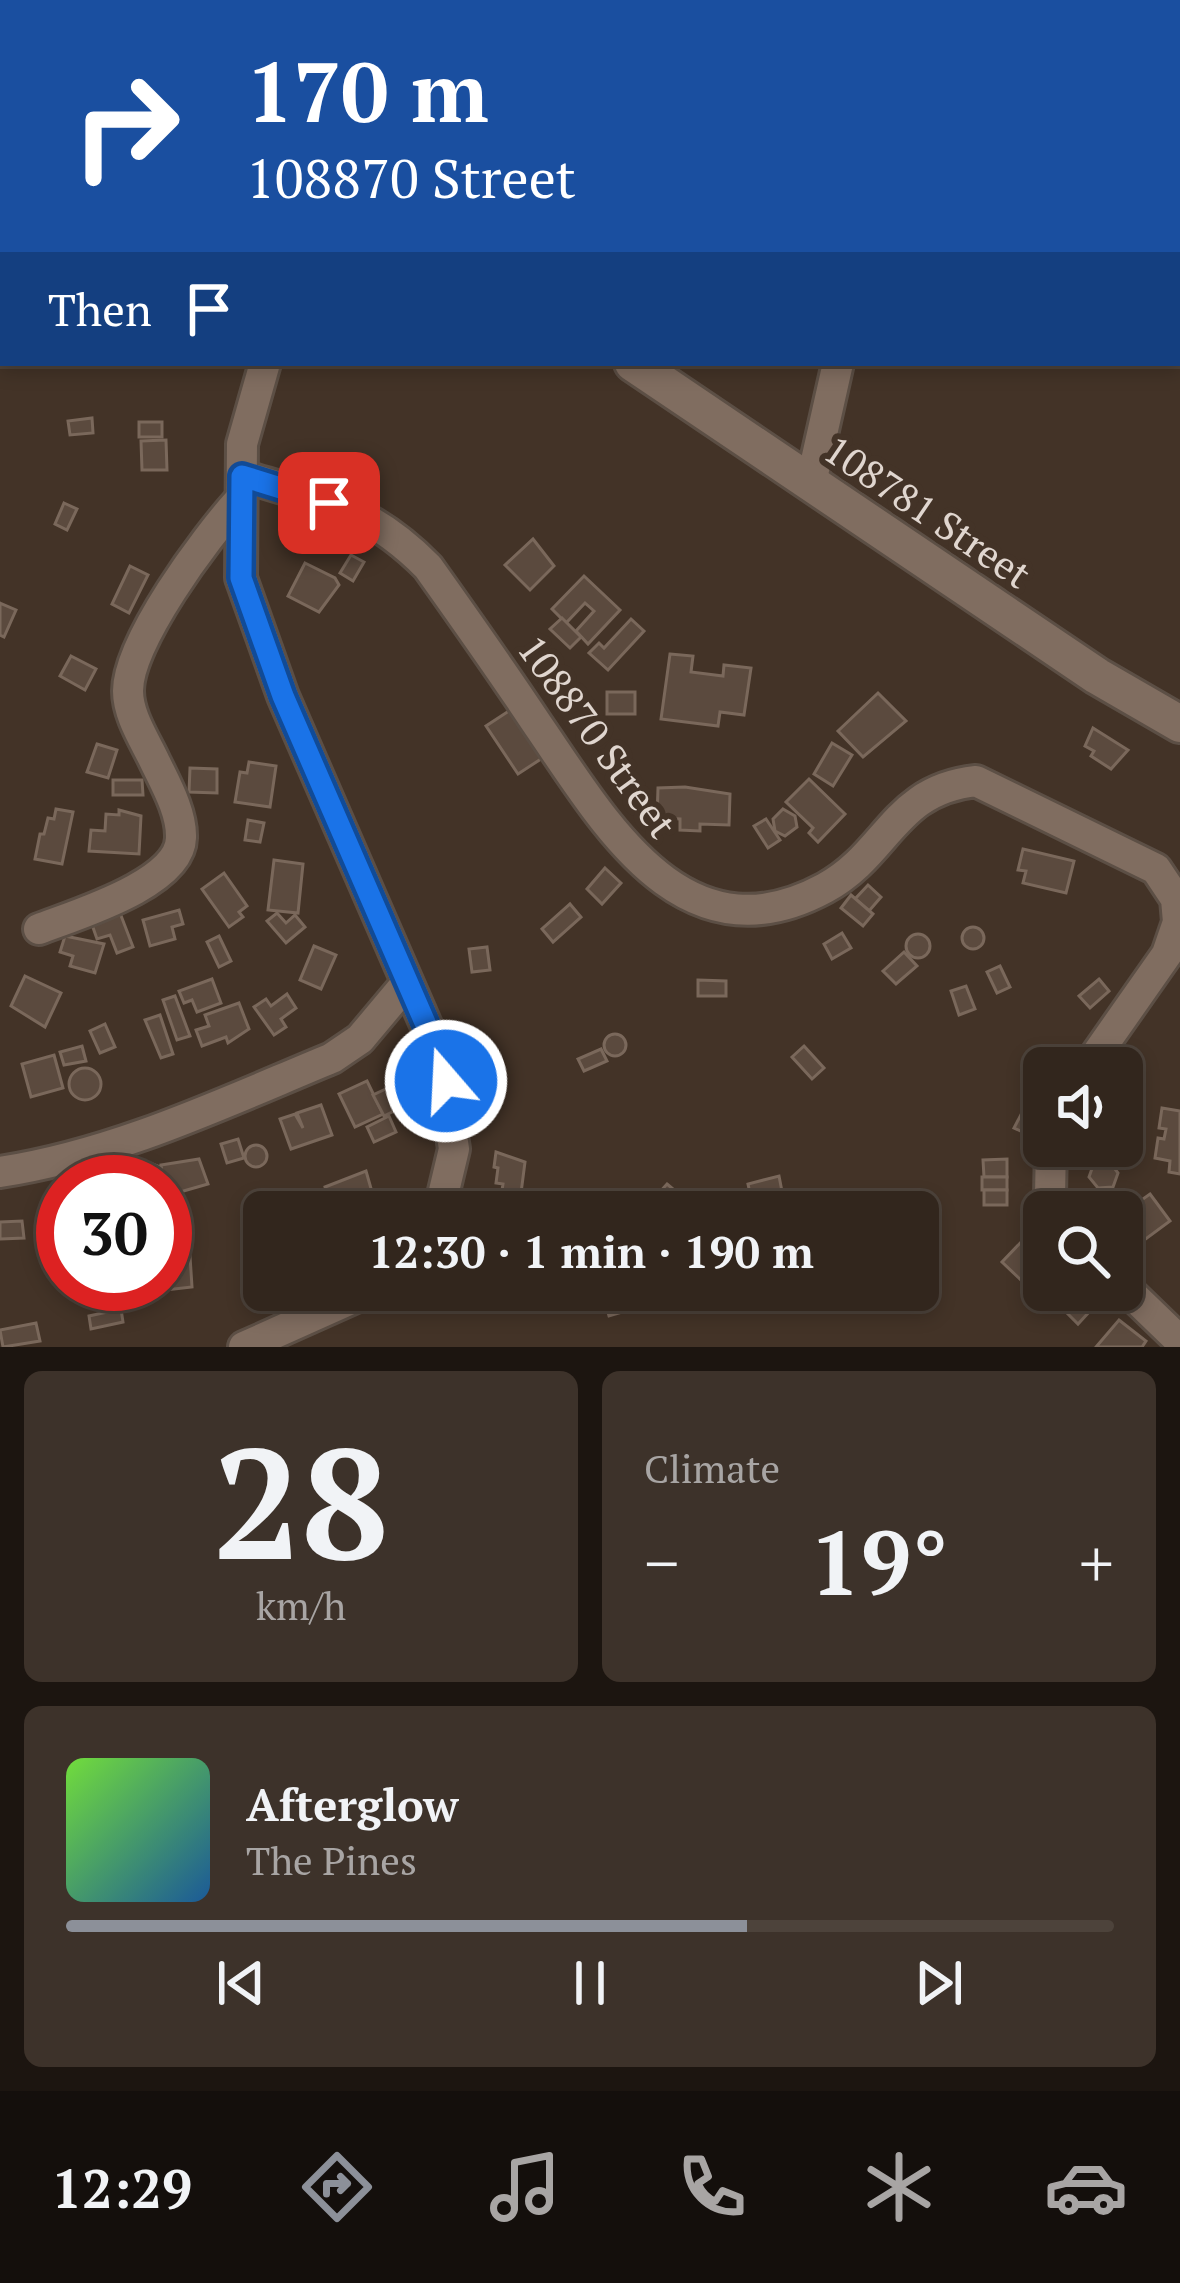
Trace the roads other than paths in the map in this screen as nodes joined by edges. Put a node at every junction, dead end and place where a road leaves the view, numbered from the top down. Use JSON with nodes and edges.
{"nodes":[{"id":1,"x":264,"y":366,"type":"edge"},
{"id":2,"x":637,"y":366,"type":"edge"},
{"id":3,"x":837,"y":366,"type":"edge"},
{"id":4,"x":811,"y":483,"type":"junction"},
{"id":5,"x":240,"y":488,"type":"junction"},
{"id":6,"x":1175,"y":730,"type":"edge"},
{"id":7,"x":39,"y":929,"type":"dead end"},
{"id":8,"x":407,"y":983,"type":"junction"},
{"id":9,"x":1102,"y":1047,"type":"edge"},
{"id":10,"x":0,"y":1172,"type":"edge"},
{"id":11,"x":445,"y":1191,"type":"edge"},
{"id":12,"x":1143,"y":1305,"type":"edge"},
{"id":13,"x":324,"y":1311,"type":"edge"},
{"id":14,"x":1180,"y":1341,"type":"edge"},
{"id":15,"x":244,"y":1347,"type":"edge"}],
"edges":[{"from":1,"to":5,"type":"street"},
{"from":2,"to":4,"type":"street","name":"108781 Street"},
{"from":3,"to":4,"type":"street"},
{"from":4,"to":6,"type":"street","name":"108781 Street"},
{"from":5,"to":7,"type":"street"},
{"from":5,"to":8,"type":"street"},
{"from":5,"to":9,"type":"street","name":"108870 Street"},
{"from":8,"to":10,"type":"street"},
{"from":8,"to":11,"type":"street"},
{"from":12,"to":14,"type":"street"},
{"from":13,"to":15,"type":"street"}]}
